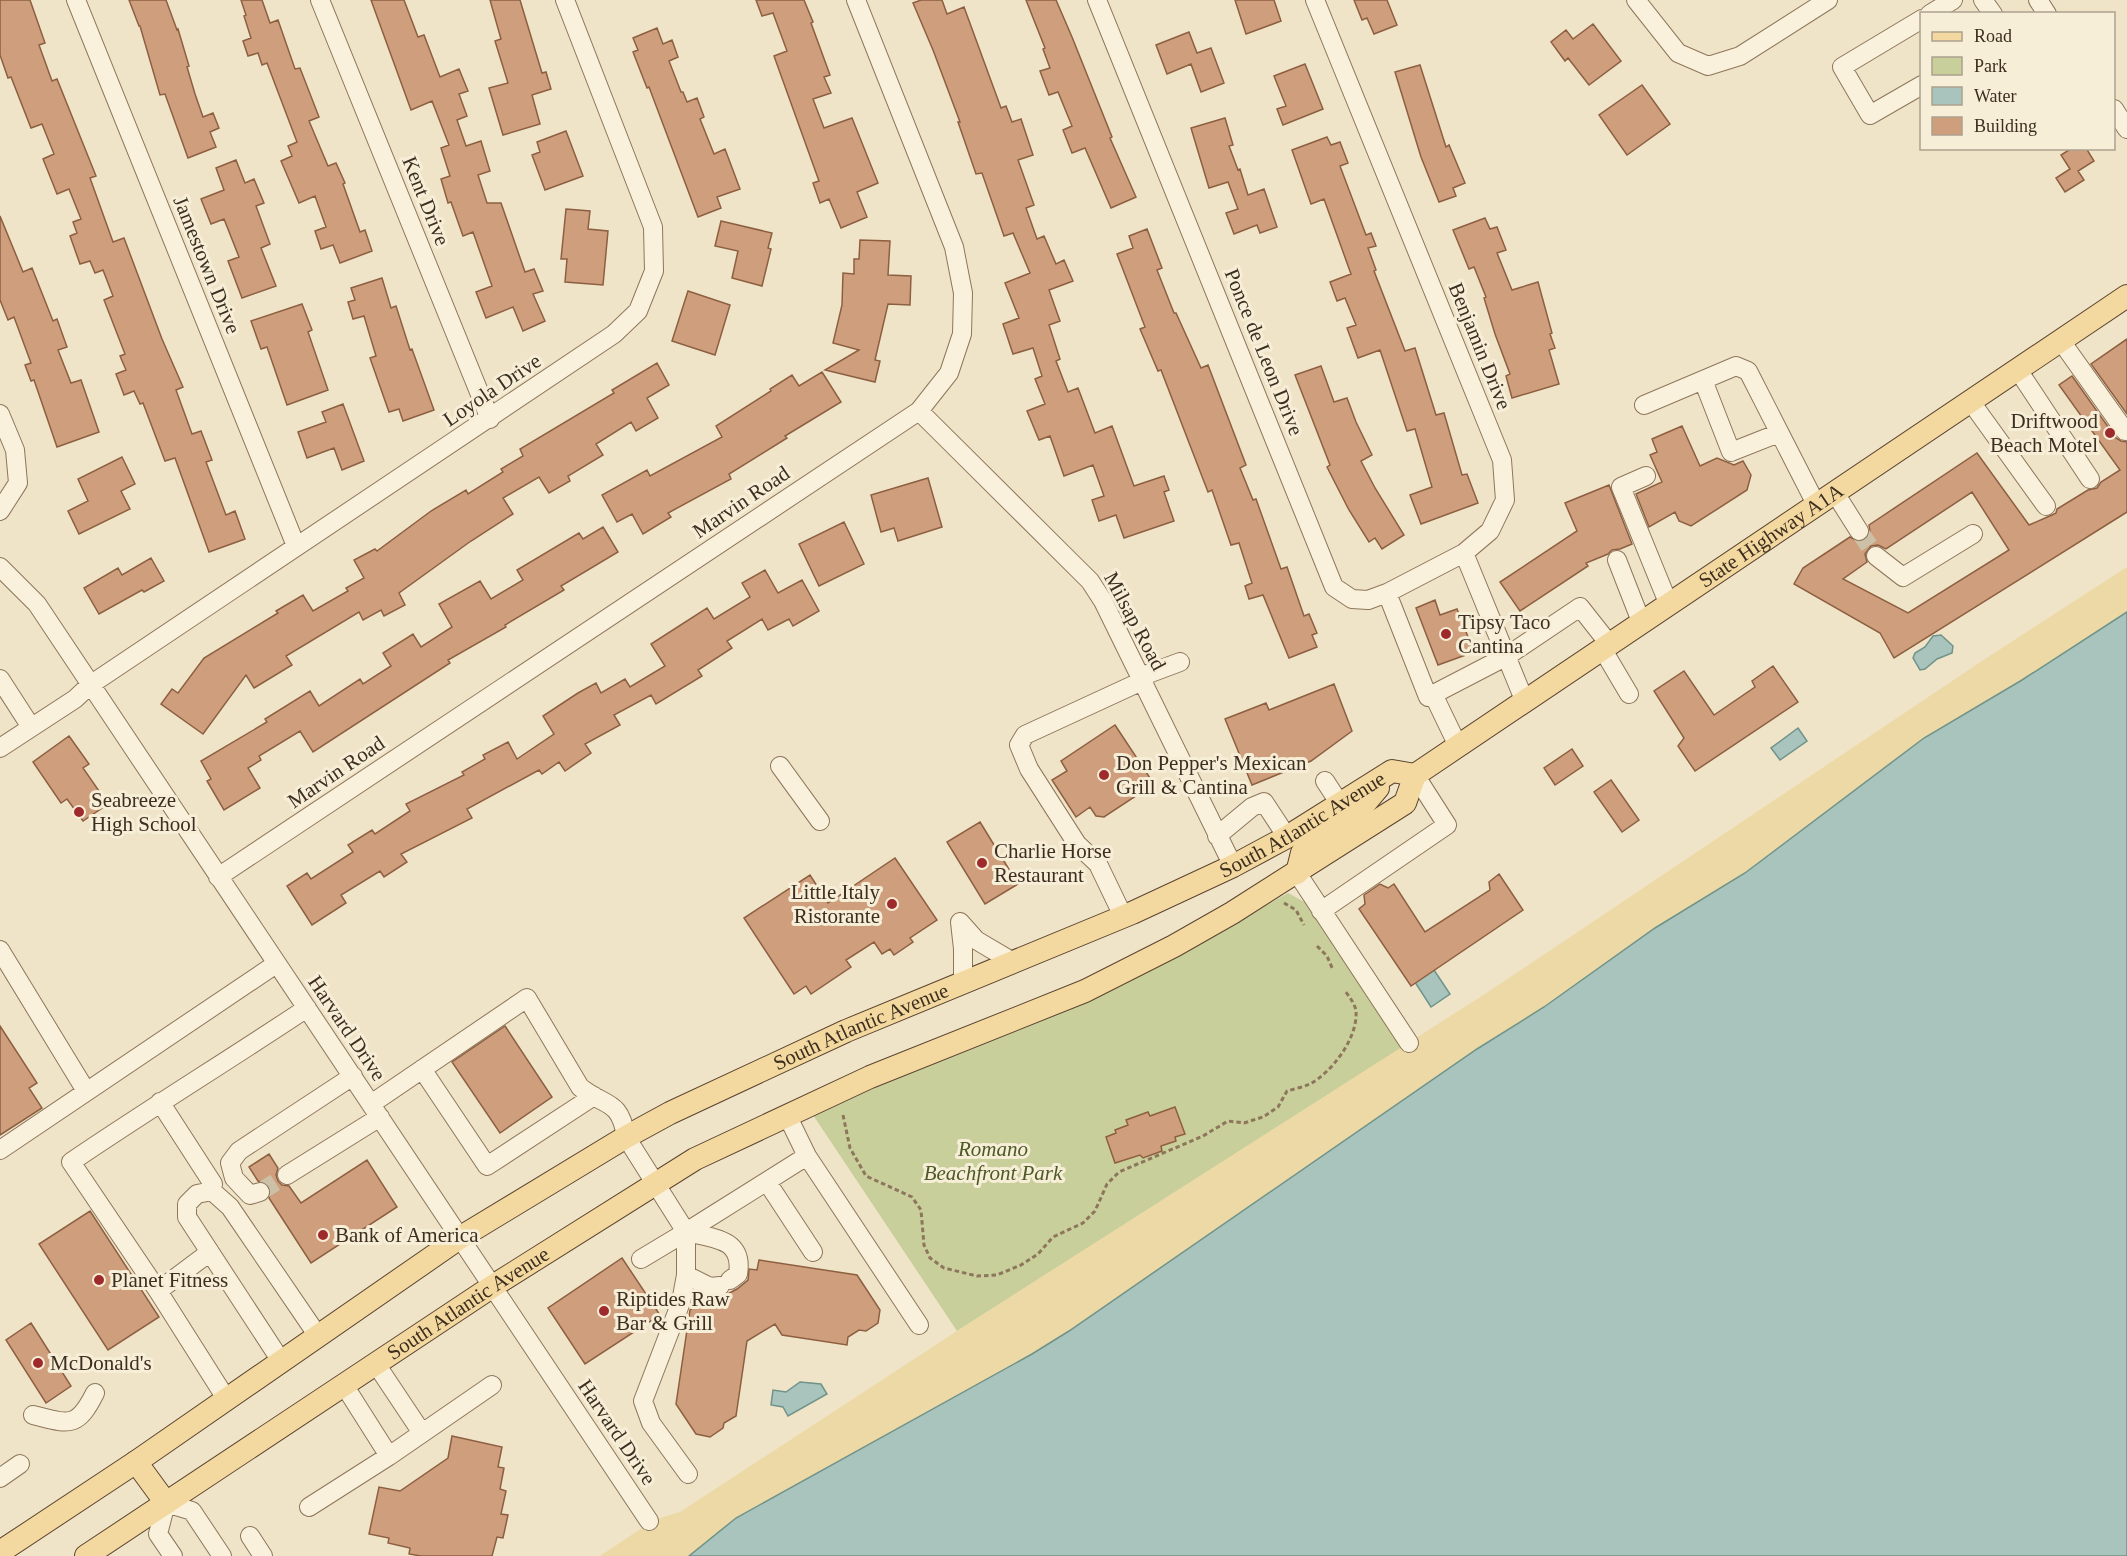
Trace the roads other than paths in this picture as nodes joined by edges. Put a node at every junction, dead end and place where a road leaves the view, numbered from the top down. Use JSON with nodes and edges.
{"nodes":[{"id":1,"x":76,"y":0,"type":"edge"},
{"id":2,"x":320,"y":0,"type":"edge"},
{"id":3,"x":565,"y":0,"type":"edge"},
{"id":4,"x":856,"y":0,"type":"edge"},
{"id":5,"x":1097,"y":0,"type":"edge"},
{"id":6,"x":1315,"y":0,"type":"edge"},
{"id":7,"x":1636,"y":0,"type":"edge"},
{"id":8,"x":1828,"y":0,"type":"edge"},
{"id":9,"x":1953,"y":0,"type":"edge"},
{"id":10,"x":1933,"y":12,"type":"edge"},
{"id":11,"x":1920,"y":20,"type":"edge"},
{"id":12,"x":1920,"y":86,"type":"edge"},
{"id":13,"x":2115,"y":111,"type":"edge"},
{"id":14,"x":2127,"y":129,"type":"edge"},
{"id":15,"x":2127,"y":297,"type":"edge"},
{"id":16,"x":2061,"y":341,"type":"junction"},
{"id":17,"x":2018,"y":370,"type":"junction"},
{"id":18,"x":1703,"y":380,"type":"junction"},
{"id":19,"x":1971,"y":402,"type":"junction"},
{"id":20,"x":1644,"y":405,"type":"dead end"},
{"id":21,"x":919,"y":411,"type":"junction"},
{"id":22,"x":0,"y":414,"type":"edge"},
{"id":23,"x":490,"y":419,"type":"junction"},
{"id":24,"x":2125,"y":430,"type":"dead end"},
{"id":25,"x":1779,"y":433,"type":"junction"},
{"id":26,"x":1646,"y":476,"type":"dead end"},
{"id":27,"x":2090,"y":480,"type":"dead end"},
{"id":28,"x":1826,"y":499,"type":"junction"},
{"id":29,"x":2046,"y":506,"type":"dead end"},
{"id":30,"x":0,"y":511,"type":"edge"},
{"id":31,"x":1859,"y":531,"type":"tunnel mouth"},
{"id":32,"x":1973,"y":534,"type":"dead end"},
{"id":33,"x":296,"y":546,"type":"junction"},
{"id":34,"x":1464,"y":553,"type":"junction"},
{"id":35,"x":1876,"y":556,"type":"tunnel mouth"},
{"id":36,"x":1617,"y":560,"type":"dead end"},
{"id":37,"x":0,"y":567,"type":"edge"},
{"id":38,"x":1387,"y":593,"type":"junction"},
{"id":39,"x":1669,"y":605,"type":"junction"},
{"id":40,"x":1642,"y":624,"type":"junction"},
{"id":41,"x":1606,"y":647,"type":"junction"},
{"id":42,"x":1507,"y":656,"type":"junction"},
{"id":43,"x":1180,"y":662,"type":"dead end"},
{"id":44,"x":0,"y":679,"type":"edge"},
{"id":45,"x":1141,"y":679,"type":"junction"},
{"id":46,"x":90,"y":685,"type":"junction"},
{"id":47,"x":1433,"y":694,"type":"junction"},
{"id":48,"x":1629,"y":694,"type":"dead end"},
{"id":49,"x":1525,"y":702,"type":"junction"},
{"id":50,"x":31,"y":727,"type":"junction"},
{"id":51,"x":1458,"y":746,"type":"junction"},
{"id":52,"x":0,"y":748,"type":"edge"},
{"id":53,"x":780,"y":766,"type":"dead end"},
{"id":54,"x":1403,"y":773,"type":"junction"},
{"id":55,"x":1325,"y":781,"type":"dead end"},
{"id":56,"x":1340,"y":804,"type":"junction"},
{"id":57,"x":820,"y":821,"type":"dead end"},
{"id":58,"x":1217,"y":836,"type":"junction"},
{"id":59,"x":1287,"y":837,"type":"junction"},
{"id":60,"x":1233,"y":866,"type":"junction"},
{"id":61,"x":1297,"y":873,"type":"junction"},
{"id":62,"x":218,"y":877,"type":"junction"},
{"id":63,"x":1321,"y":910,"type":"junction"},
{"id":64,"x":1123,"y":916,"type":"junction"},
{"id":65,"x":0,"y":950,"type":"edge"},
{"id":66,"x":1013,"y":962,"type":"junction"},
{"id":67,"x":276,"y":964,"type":"junction"},
{"id":68,"x":963,"y":982,"type":"junction"},
{"id":69,"x":307,"y":1008,"type":"junction"},
{"id":70,"x":1409,"y":1043,"type":"dead end"},
{"id":71,"x":422,"y":1069,"type":"junction"},
{"id":72,"x":353,"y":1076,"type":"junction"},
{"id":73,"x":86,"y":1090,"type":"junction"},
{"id":74,"x":594,"y":1096,"type":"junction"},
{"id":75,"x":160,"y":1102,"type":"junction"},
{"id":76,"x":376,"y":1110,"type":"junction"},
{"id":77,"x":787,"y":1115,"type":"junction"},
{"id":78,"x":626,"y":1137,"type":"junction"},
{"id":79,"x":0,"y":1150,"type":"edge"},
{"id":80,"x":807,"y":1156,"type":"junction"},
{"id":81,"x":232,"y":1171,"type":"junction"},
{"id":82,"x":287,"y":1175,"type":"tunnel mouth"},
{"id":83,"x":766,"y":1182,"type":"junction"},
{"id":84,"x":213,"y":1184,"type":"junction"},
{"id":85,"x":655,"y":1184,"type":"junction"},
{"id":86,"x":260,"y":1192,"type":"dead end"},
{"id":87,"x":197,"y":1194,"type":"junction"},
{"id":88,"x":686,"y":1232,"type":"junction"},
{"id":89,"x":461,"y":1237,"type":"junction"},
{"id":90,"x":210,"y":1252,"type":"junction"},
{"id":91,"x":813,"y":1252,"type":"dead end"},
{"id":92,"x":641,"y":1259,"type":"dead end"},
{"id":93,"x":686,"y":1275,"type":"junction"},
{"id":94,"x":493,"y":1286,"type":"junction"},
{"id":95,"x":158,"y":1291,"type":"junction"},
{"id":96,"x":920,"y":1325,"type":"dead end"},
{"id":97,"x":318,"y":1336,"type":"junction"},
{"id":98,"x":281,"y":1361,"type":"junction"},
{"id":99,"x":376,"y":1364,"type":"junction"},
{"id":100,"x":344,"y":1385,"type":"junction"},
{"id":101,"x":492,"y":1385,"type":"dead end"},
{"id":102,"x":95,"y":1393,"type":"dead end"},
{"id":103,"x":226,"y":1400,"type":"junction"},
{"id":104,"x":33,"y":1415,"type":"dead end"},
{"id":105,"x":422,"y":1433,"type":"junction"},
{"id":106,"x":390,"y":1456,"type":"junction"},
{"id":107,"x":136,"y":1462,"type":"junction"},
{"id":108,"x":20,"y":1464,"type":"dead end"},
{"id":109,"x":688,"y":1474,"type":"dead end"},
{"id":110,"x":0,"y":1478,"type":"edge"},
{"id":111,"x":166,"y":1503,"type":"junction"},
{"id":112,"x":309,"y":1507,"type":"dead end"},
{"id":113,"x":649,"y":1521,"type":"dead end"},
{"id":114,"x":250,"y":1536,"type":"dead end"},
{"id":115,"x":0,"y":1552,"type":"edge"},
{"id":116,"x":86,"y":1556,"type":"edge"},
{"id":117,"x":173,"y":1556,"type":"edge"},
{"id":118,"x":222,"y":1556,"type":"edge"},
{"id":119,"x":263,"y":1556,"type":"edge"}],
"edges":[{"from":1,"to":33,"type":"street","name":"Jamestown Drive"},
{"from":2,"to":23,"type":"street","name":"Kent Drive"},
{"from":3,"to":23,"type":"street","name":"Loyola Drive"},
{"from":4,"to":21,"type":"street","name":"Marvin Road"},
{"from":5,"to":38,"type":"street","name":"Ponce de Leon Drive"},
{"from":6,"to":34,"type":"street","name":"Benjamin Drive"},
{"from":7,"to":8,"type":"street"},
{"from":9,"to":10,"type":"street"},
{"from":11,"to":12,"type":"street"},
{"from":13,"to":14,"type":"street"},
{"from":15,"to":16,"type":"main road","name":"State Highway A1A"},
{"from":16,"to":17,"type":"main road","name":"State Highway A1A"},
{"from":16,"to":24,"type":"street"},
{"from":17,"to":19,"type":"main road","name":"State Highway A1A"},
{"from":17,"to":27,"type":"street"},
{"from":18,"to":20,"type":"street"},
{"from":18,"to":25,"type":"street"},
{"from":18,"to":25,"type":"street"},
{"from":19,"to":28,"type":"main road","name":"State Highway A1A"},
{"from":19,"to":29,"type":"street"},
{"from":21,"to":45,"type":"street","name":"Milsap Road"},
{"from":21,"to":62,"type":"street","name":"Marvin Road"},
{"from":22,"to":30,"type":"street"},
{"from":23,"to":33,"type":"street","name":"Loyola Drive"},
{"from":25,"to":28,"type":"street"},
{"from":26,"to":39,"type":"street"},
{"from":28,"to":31,"type":"street"},
{"from":28,"to":39,"type":"main road","name":"State Highway A1A"},
{"from":32,"to":35,"type":"street"},
{"from":33,"to":46,"type":"street","name":"Loyola Drive"},
{"from":34,"to":38,"type":"street","name":"Ponce de Leon Drive"},
{"from":34,"to":42,"type":"street"},
{"from":36,"to":40,"type":"street"},
{"from":37,"to":46,"type":"street","name":"Harvard Drive"},
{"from":38,"to":47,"type":"street"},
{"from":39,"to":40,"type":"main road","name":"State Highway A1A"},
{"from":40,"to":41,"type":"main road","name":"State Highway A1A"},
{"from":41,"to":42,"type":"street"},
{"from":41,"to":48,"type":"street"},
{"from":41,"to":49,"type":"main road","name":"State Highway A1A"},
{"from":42,"to":47,"type":"street"},
{"from":42,"to":49,"type":"street"},
{"from":43,"to":45,"type":"street"},
{"from":44,"to":50,"type":"street"},
{"from":45,"to":58,"type":"street","name":"Milsap Road"},
{"from":45,"to":64,"type":"street"},
{"from":46,"to":50,"type":"street","name":"Loyola Drive"},
{"from":46,"to":62,"type":"street","name":"Harvard Drive"},
{"from":47,"to":51,"type":"street"},
{"from":49,"to":51,"type":"main road","name":"State Highway A1A"},
{"from":50,"to":52,"type":"street","name":"Loyola Drive"},
{"from":51,"to":54,"type":"main road","name":"State Highway A1A"},
{"from":53,"to":57,"type":"street"},
{"from":54,"to":56,"type":"main road","name":"South Atlantic Avenue"},
{"from":54,"to":61,"type":"main road"},
{"from":54,"to":61,"type":"main road","name":"South Atlantic Avenue"},
{"from":54,"to":63,"type":"street"},
{"from":55,"to":56,"type":"street"},
{"from":56,"to":59,"type":"main road","name":"South Atlantic Avenue"},
{"from":58,"to":59,"type":"street"},
{"from":58,"to":60,"type":"street","name":"Milsap Road"},
{"from":59,"to":60,"type":"main road","name":"South Atlantic Avenue"},
{"from":60,"to":64,"type":"main road","name":"South Atlantic Avenue"},
{"from":61,"to":63,"type":"street"},
{"from":61,"to":77,"type":"main road","name":"South Atlantic Avenue"},
{"from":62,"to":67,"type":"street","name":"Harvard Drive"},
{"from":63,"to":70,"type":"street"},
{"from":64,"to":66,"type":"main road","name":"South Atlantic Avenue"},
{"from":65,"to":73,"type":"street"},
{"from":66,"to":68,"type":"main road","name":"South Atlantic Avenue"},
{"from":66,"to":68,"type":"street"},
{"from":67,"to":69,"type":"street","name":"Harvard Drive"},
{"from":67,"to":73,"type":"street"},
{"from":68,"to":78,"type":"main road","name":"South Atlantic Avenue"},
{"from":69,"to":72,"type":"street","name":"Harvard Drive"},
{"from":69,"to":75,"type":"street"},
{"from":71,"to":74,"type":"street"},
{"from":71,"to":74,"type":"street"},
{"from":71,"to":76,"type":"street"},
{"from":72,"to":76,"type":"street","name":"Harvard Drive"},
{"from":72,"to":81,"type":"street"},
{"from":73,"to":79,"type":"street"},
{"from":74,"to":78,"type":"street"},
{"from":75,"to":84,"type":"street"},
{"from":75,"to":95,"type":"street"},
{"from":76,"to":82,"type":"street"},
{"from":76,"to":89,"type":"street","name":"Harvard Drive"},
{"from":77,"to":80,"type":"street"},
{"from":77,"to":85,"type":"main road","name":"South Atlantic Avenue"},
{"from":78,"to":85,"type":"street"},
{"from":78,"to":89,"type":"main road","name":"South Atlantic Avenue"},
{"from":80,"to":83,"type":"street"},
{"from":80,"to":96,"type":"street"},
{"from":81,"to":84,"type":"street"},
{"from":81,"to":86,"type":"street"},
{"from":83,"to":88,"type":"street"},
{"from":83,"to":91,"type":"street"},
{"from":84,"to":87,"type":"street"},
{"from":85,"to":88,"type":"street"},
{"from":85,"to":94,"type":"main road","name":"South Atlantic Avenue"},
{"from":87,"to":90,"type":"street"},
{"from":87,"to":97,"type":"street"},
{"from":88,"to":92,"type":"street"},
{"from":88,"to":93,"type":"street"},
{"from":88,"to":93,"type":"street"},
{"from":89,"to":94,"type":"street","name":"Harvard Drive"},
{"from":89,"to":97,"type":"main road","name":"South Atlantic Avenue"},
{"from":90,"to":95,"type":"street"},
{"from":90,"to":98,"type":"street"},
{"from":93,"to":109,"type":"street"},
{"from":94,"to":99,"type":"main road","name":"South Atlantic Avenue"},
{"from":94,"to":113,"type":"street","name":"Harvard Drive"},
{"from":95,"to":103,"type":"street"},
{"from":97,"to":98,"type":"main road","name":"South Atlantic Avenue"},
{"from":98,"to":103,"type":"main road","name":"South Atlantic Avenue"},
{"from":99,"to":100,"type":"main road","name":"South Atlantic Avenue"},
{"from":99,"to":105,"type":"street"},
{"from":100,"to":106,"type":"street"},
{"from":100,"to":111,"type":"main road","name":"South Atlantic Avenue"},
{"from":101,"to":105,"type":"street"},
{"from":102,"to":104,"type":"street"},
{"from":103,"to":107,"type":"main road","name":"South Atlantic Avenue"},
{"from":105,"to":106,"type":"street"},
{"from":106,"to":112,"type":"street"},
{"from":107,"to":111,"type":"main road"},
{"from":107,"to":115,"type":"main road","name":"South Atlantic Avenue"},
{"from":108,"to":110,"type":"street"},
{"from":111,"to":116,"type":"main road","name":"South Atlantic Avenue"},
{"from":111,"to":117,"type":"street"},
{"from":111,"to":118,"type":"street"},
{"from":114,"to":119,"type":"street"}]}
